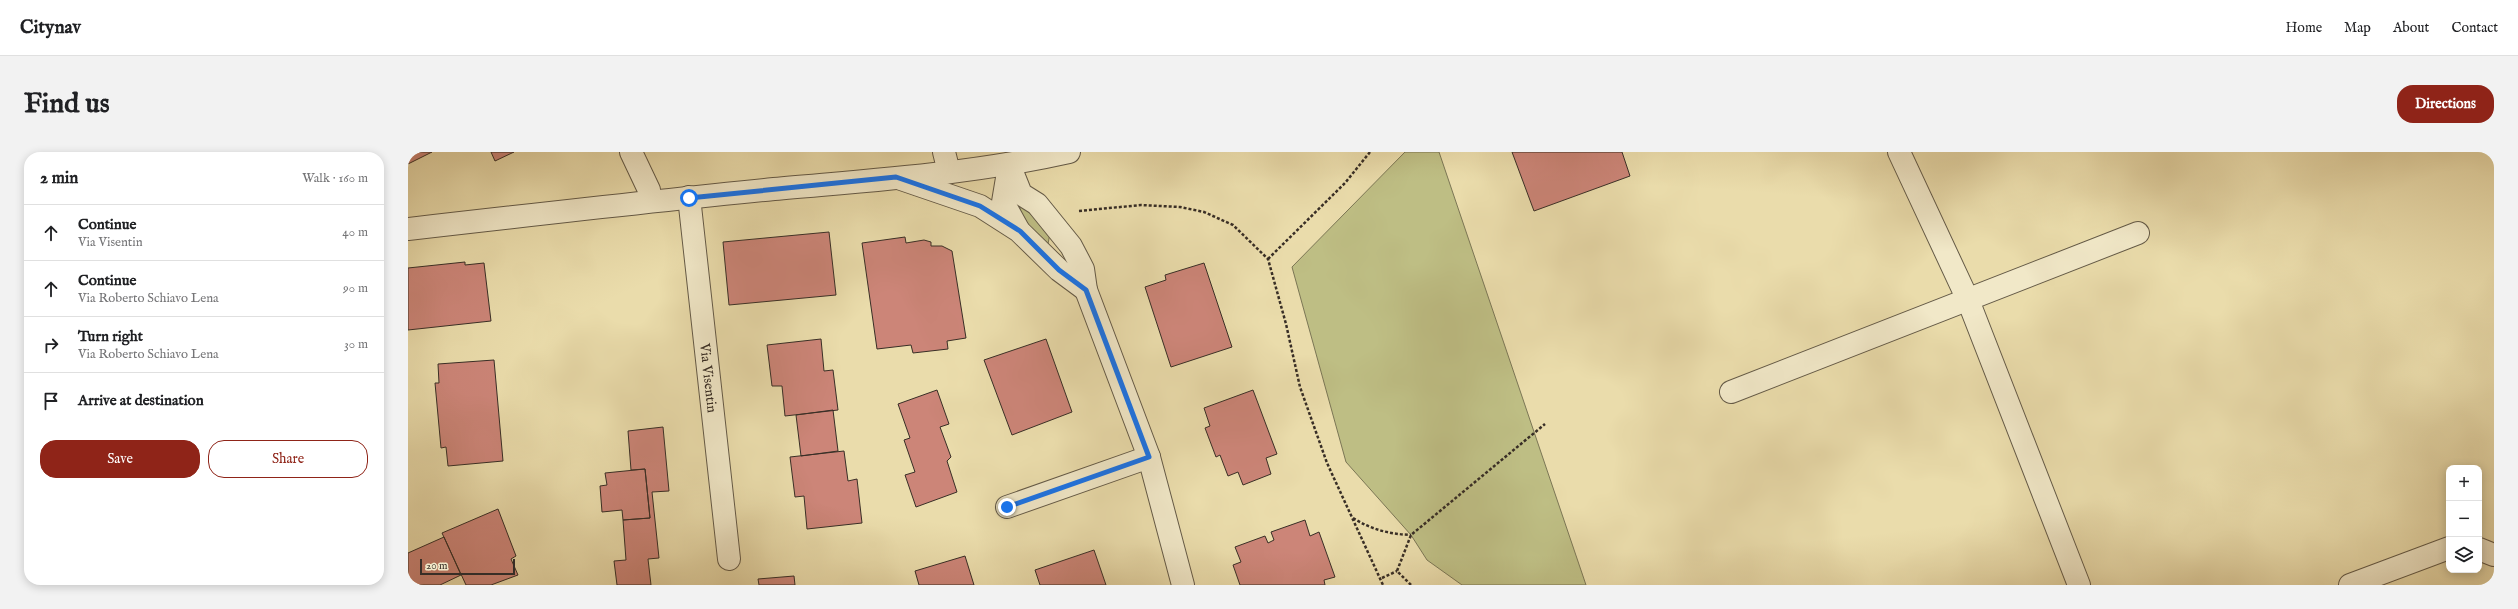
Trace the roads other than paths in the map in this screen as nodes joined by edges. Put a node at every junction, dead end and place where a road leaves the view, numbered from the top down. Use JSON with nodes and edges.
{"nodes":[{"id":1,"x":631,"y":152,"type":"edge"},
{"id":2,"x":1069,"y":152,"type":"edge"},
{"id":3,"x":1899,"y":152,"type":"edge"},
{"id":4,"x":1018,"y":160,"type":"edge"},
{"id":5,"x":947,"y":162,"type":"edge"},
{"id":6,"x":896,"y":177,"type":"junction"},
{"id":7,"x":689,"y":198,"type":"junction"},
{"id":8,"x":650,"y":201,"type":"junction"},
{"id":9,"x":408,"y":229,"type":"edge"},
{"id":10,"x":1020,"y":231,"type":"junction"},
{"id":11,"x":2138,"y":233,"type":"dead end"},
{"id":12,"x":1086,"y":290,"type":"junction"},
{"id":13,"x":1968,"y":300,"type":"junction"},
{"id":14,"x":1730,"y":392,"type":"dead end"},
{"id":15,"x":1149,"y":457,"type":"junction"},
{"id":16,"x":1007,"y":507,"type":"dead end"},
{"id":17,"x":2446,"y":549,"type":"edge"},
{"id":18,"x":2482,"y":550,"type":"edge"},
{"id":19,"x":2494,"y":555,"type":"edge"},
{"id":20,"x":729,"y":559,"type":"dead end"},
{"id":21,"x":1183,"y":585,"type":"edge"},
{"id":22,"x":2079,"y":585,"type":"edge"},
{"id":23,"x":2350,"y":585,"type":"edge"}],
"edges":[{"from":1,"to":8,"type":"street"},
{"from":2,"to":4,"type":"street"},
{"from":3,"to":13,"type":"street"},
{"from":4,"to":5,"type":"street"},
{"from":4,"to":10,"type":"street"},
{"from":4,"to":12,"type":"street"},
{"from":5,"to":6,"type":"street"},
{"from":6,"to":7,"type":"street"},
{"from":6,"to":10,"type":"street"},
{"from":7,"to":8,"type":"street"},
{"from":7,"to":20,"type":"street","name":"Via Visentin"},
{"from":8,"to":9,"type":"street"},
{"from":10,"to":12,"type":"street"},
{"from":11,"to":13,"type":"street"},
{"from":12,"to":15,"type":"street"},
{"from":13,"to":14,"type":"street"},
{"from":13,"to":22,"type":"street"},
{"from":15,"to":16,"type":"street"},
{"from":15,"to":21,"type":"street"},
{"from":17,"to":23,"type":"street"},
{"from":18,"to":19,"type":"street"}]}
